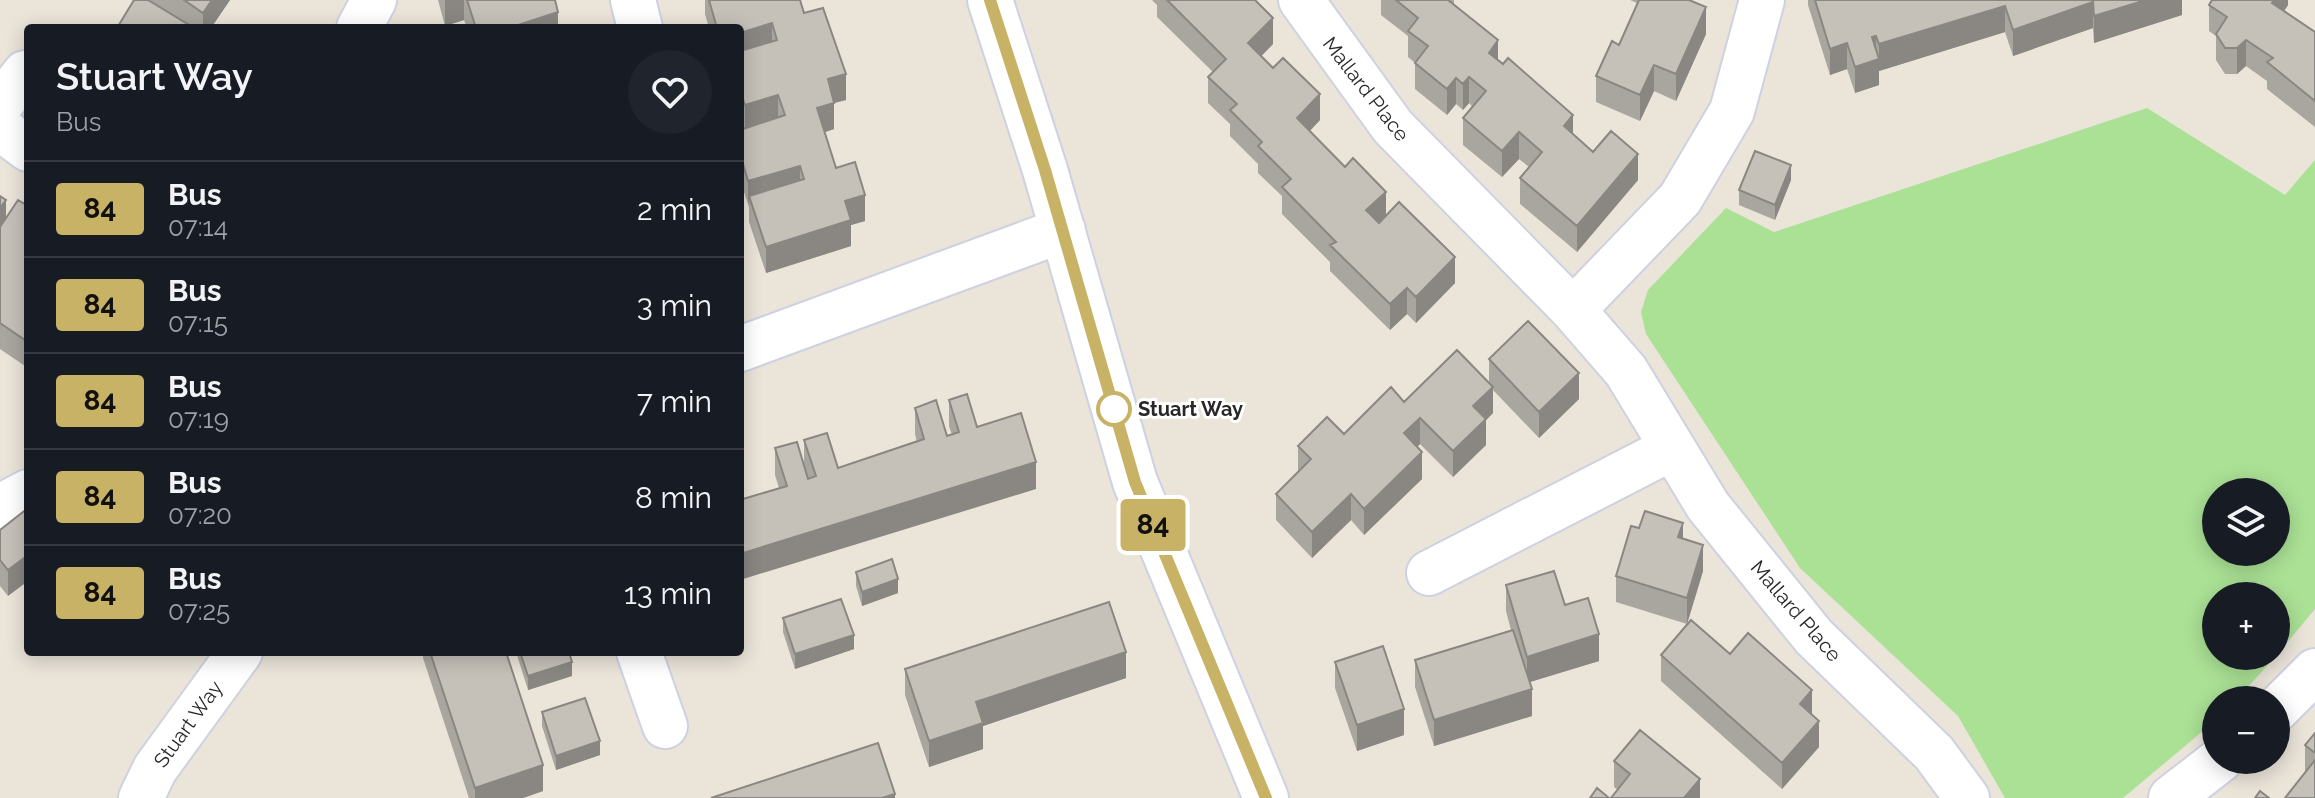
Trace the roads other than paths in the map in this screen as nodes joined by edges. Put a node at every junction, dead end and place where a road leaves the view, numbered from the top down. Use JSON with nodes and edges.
{"nodes":[{"id":1,"x":374,"y":0,"type":"edge"},
{"id":2,"x":633,"y":0,"type":"edge"},
{"id":3,"x":990,"y":0,"type":"edge"},
{"id":4,"x":1301,"y":0,"type":"edge"},
{"id":5,"x":1762,"y":0,"type":"edge"},
{"id":6,"x":361,"y":24,"type":"edge"},
{"id":7,"x":639,"y":24,"type":"edge"},
{"id":8,"x":0,"y":128,"type":"edge"},
{"id":9,"x":24,"y":146,"type":"edge"},
{"id":10,"x":1063,"y":230,"type":"junction"},
{"id":11,"x":1573,"y":310,"type":"junction"},
{"id":12,"x":744,"y":348,"type":"edge"},
{"id":13,"x":1672,"y":448,"type":"junction"},
{"id":14,"x":24,"y":494,"type":"edge"},
{"id":15,"x":0,"y":507,"type":"edge"},
{"id":16,"x":1429,"y":573,"type":"dead end"},
{"id":17,"x":237,"y":656,"type":"edge"},
{"id":18,"x":640,"y":656,"type":"edge"},
{"id":19,"x":2315,"y":671,"type":"edge"},
{"id":20,"x":2290,"y":696,"type":"edge"},
{"id":21,"x":665,"y":726,"type":"dead end"},
{"id":22,"x":2202,"y":774,"type":"edge"},
{"id":23,"x":141,"y":798,"type":"edge"},
{"id":24,"x":1266,"y":798,"type":"edge"},
{"id":25,"x":1967,"y":798,"type":"edge"},
{"id":26,"x":2171,"y":798,"type":"edge"}],
"edges":[{"from":1,"to":6,"type":"street"},
{"from":2,"to":7,"type":"street"},
{"from":3,"to":10,"type":"street"},
{"from":4,"to":11,"type":"street","name":"Mallard Place"},
{"from":5,"to":11,"type":"street"},
{"from":8,"to":9,"type":"street"},
{"from":10,"to":12,"type":"street"},
{"from":10,"to":24,"type":"street"},
{"from":11,"to":13,"type":"street","name":"Mallard Place"},
{"from":13,"to":16,"type":"street"},
{"from":13,"to":25,"type":"street","name":"Mallard Place"},
{"from":14,"to":15,"type":"street"},
{"from":17,"to":23,"type":"street","name":"Stuart Way"},
{"from":18,"to":21,"type":"street"},
{"from":19,"to":20,"type":"street"},
{"from":22,"to":26,"type":"street"}]}
